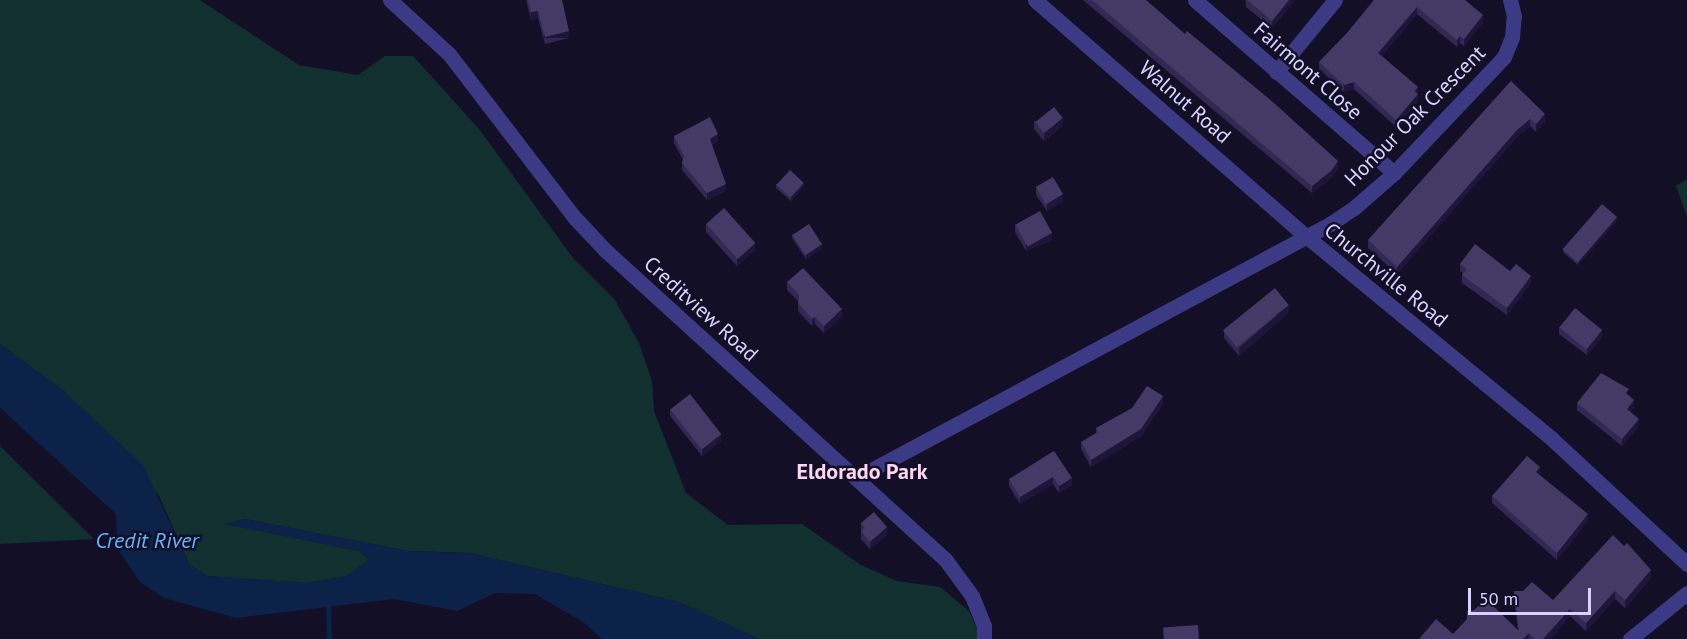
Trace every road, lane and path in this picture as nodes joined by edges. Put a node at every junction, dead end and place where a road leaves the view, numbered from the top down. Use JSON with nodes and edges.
{"nodes":[{"id":1,"x":390,"y":0,"type":"edge"},
{"id":2,"x":1035,"y":0,"type":"edge"},
{"id":3,"x":1195,"y":0,"type":"edge"},
{"id":4,"x":1335,"y":0,"type":"edge"},
{"id":5,"x":1510,"y":0,"type":"edge"},
{"id":6,"x":1276,"y":72,"type":"junction"},
{"id":7,"x":1394,"y":173,"type":"junction"},
{"id":8,"x":1306,"y":237,"type":"junction"},
{"id":9,"x":856,"y":478,"type":"junction"},
{"id":10,"x":1687,"y":564,"type":"edge"},
{"id":11,"x":1687,"y":593,"type":"edge"},
{"id":12,"x":984,"y":639,"type":"edge"},
{"id":13,"x":1629,"y":639,"type":"edge"}],
"edges":[{"from":1,"to":9,"type":"street","name":"Creditview Road"},
{"from":2,"to":8,"type":"street","name":"Walnut Road"},
{"from":3,"to":6,"type":"street","name":"Fairmont Close"},
{"from":4,"to":6,"type":"street"},
{"from":5,"to":7,"type":"street","name":"Honour Oak Crescent"},
{"from":6,"to":7,"type":"street","name":"Fairmont Close"},
{"from":7,"to":8,"type":"street","name":"Honour Oak Crescent"},
{"from":8,"to":9,"type":"street","name":"Churchville Road"},
{"from":8,"to":10,"type":"street","name":"Churchville Road"},
{"from":9,"to":12,"type":"street","name":"Creditview Road"},
{"from":11,"to":13,"type":"street"}]}
